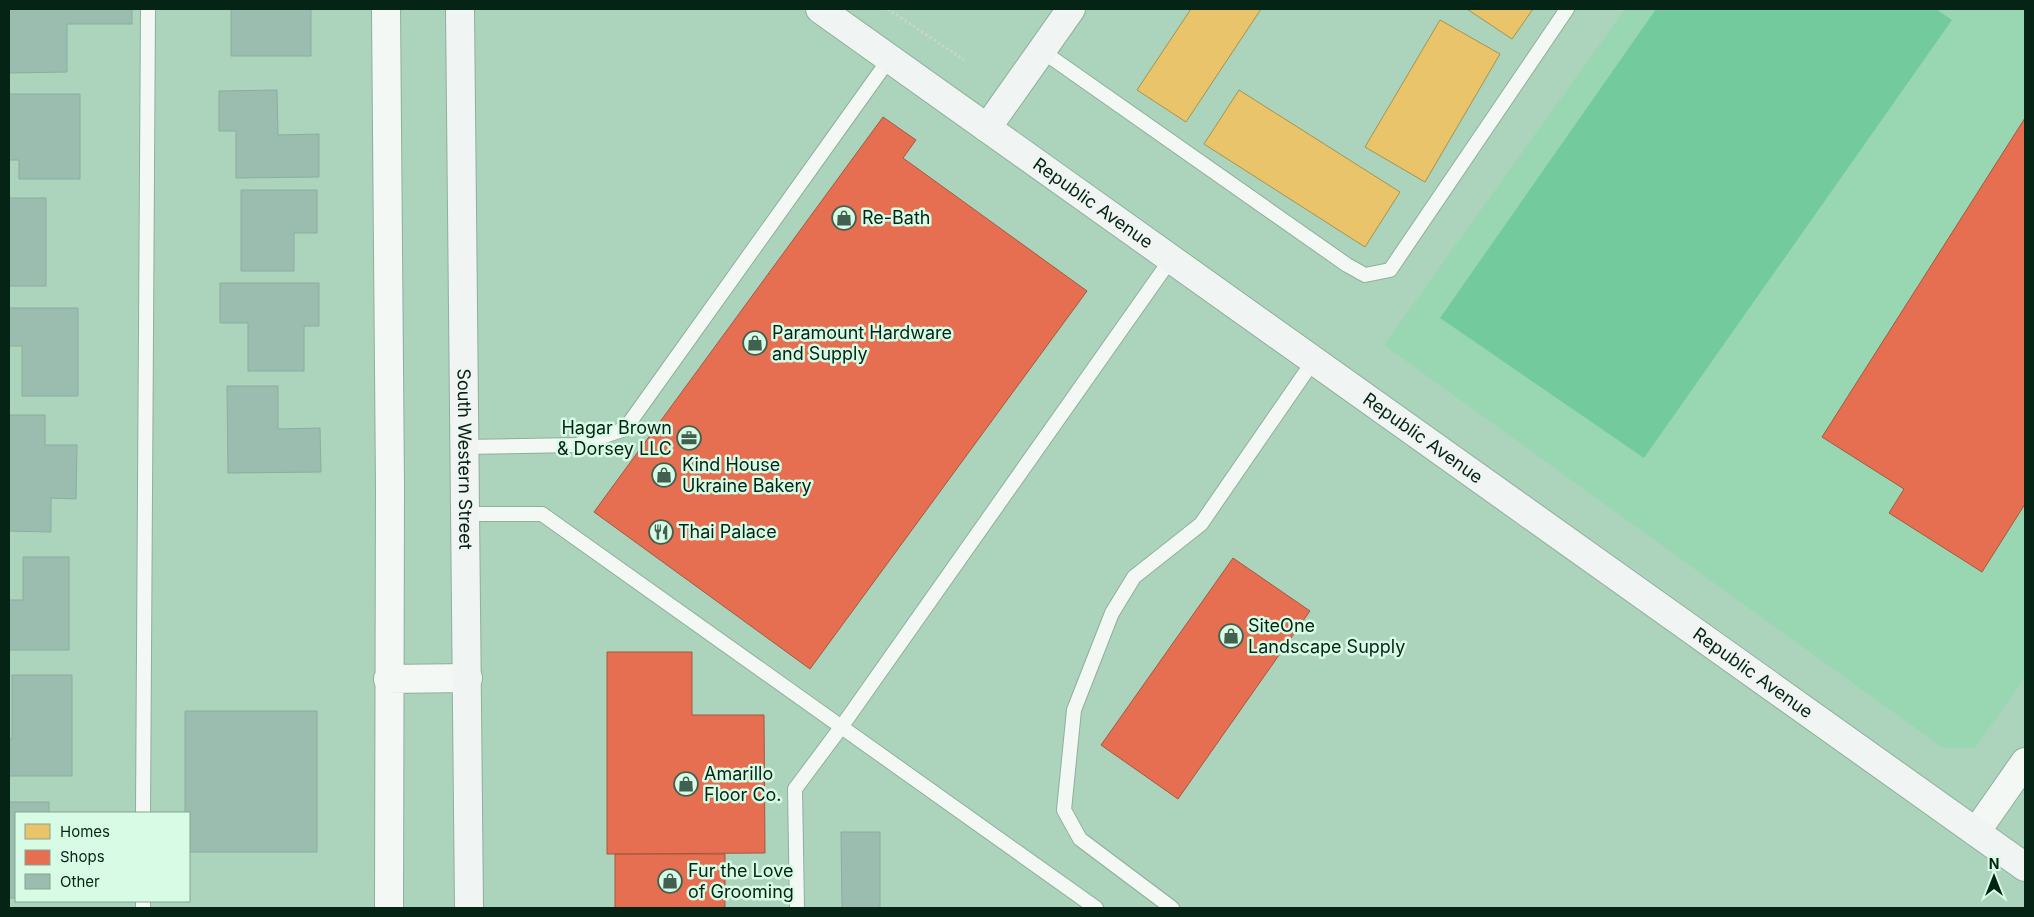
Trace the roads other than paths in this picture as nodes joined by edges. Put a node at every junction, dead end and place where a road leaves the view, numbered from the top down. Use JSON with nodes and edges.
{"nodes":[{"id":1,"x":148,"y":9,"type":"edge"},
{"id":2,"x":386,"y":9,"type":"edge"},
{"id":3,"x":460,"y":9,"type":"edge"},
{"id":4,"x":820,"y":9,"type":"edge"},
{"id":5,"x":1071,"y":9,"type":"edge"},
{"id":6,"x":1567,"y":9,"type":"edge"},
{"id":7,"x":1042,"y":50,"type":"junction"},
{"id":8,"x":890,"y":58,"type":"junction"},
{"id":9,"x":987,"y":128,"type":"junction"},
{"id":10,"x":1171,"y":259,"type":"junction"},
{"id":11,"x":1314,"y":360,"type":"junction"},
{"id":12,"x":464,"y":447,"type":"junction"},
{"id":13,"x":466,"y":514,"type":"junction"},
{"id":14,"x":468,"y":678,"type":"junction"},
{"id":15,"x":388,"y":679,"type":"junction"},
{"id":16,"x":842,"y":726,"type":"junction"},
{"id":17,"x":2025,"y":762,"type":"edge"},
{"id":18,"x":143,"y":812,"type":"edge"},
{"id":19,"x":1976,"y":832,"type":"junction"},
{"id":20,"x":2025,"y":867,"type":"edge"},
{"id":21,"x":389,"y":908,"type":"edge"},
{"id":22,"x":469,"y":908,"type":"edge"},
{"id":23,"x":797,"y":908,"type":"edge"},
{"id":24,"x":1096,"y":908,"type":"edge"},
{"id":25,"x":1172,"y":908,"type":"edge"}],
"edges":[{"from":1,"to":18,"type":"lane"},
{"from":2,"to":15,"type":"street"},
{"from":3,"to":12,"type":"street","name":"South Western Street"},
{"from":4,"to":8,"type":"street","name":"Republic Avenue"},
{"from":5,"to":7,"type":"street"},
{"from":6,"to":7,"type":"lane"},
{"from":7,"to":9,"type":"street"},
{"from":8,"to":9,"type":"street","name":"Republic Avenue"},
{"from":8,"to":12,"type":"lane"},
{"from":9,"to":10,"type":"street","name":"Republic Avenue"},
{"from":10,"to":11,"type":"street","name":"Republic Avenue"},
{"from":10,"to":16,"type":"lane"},
{"from":11,"to":19,"type":"street","name":"Republic Avenue"},
{"from":11,"to":25,"type":"lane"},
{"from":12,"to":13,"type":"street","name":"South Western Street"},
{"from":13,"to":14,"type":"street","name":"South Western Street"},
{"from":13,"to":16,"type":"lane"},
{"from":14,"to":15,"type":"street"},
{"from":14,"to":22,"type":"street","name":"South Western Street"},
{"from":15,"to":21,"type":"street"},
{"from":16,"to":23,"type":"lane"},
{"from":16,"to":24,"type":"lane"},
{"from":17,"to":19,"type":"street"},
{"from":19,"to":20,"type":"street","name":"Republic Avenue"}]}
